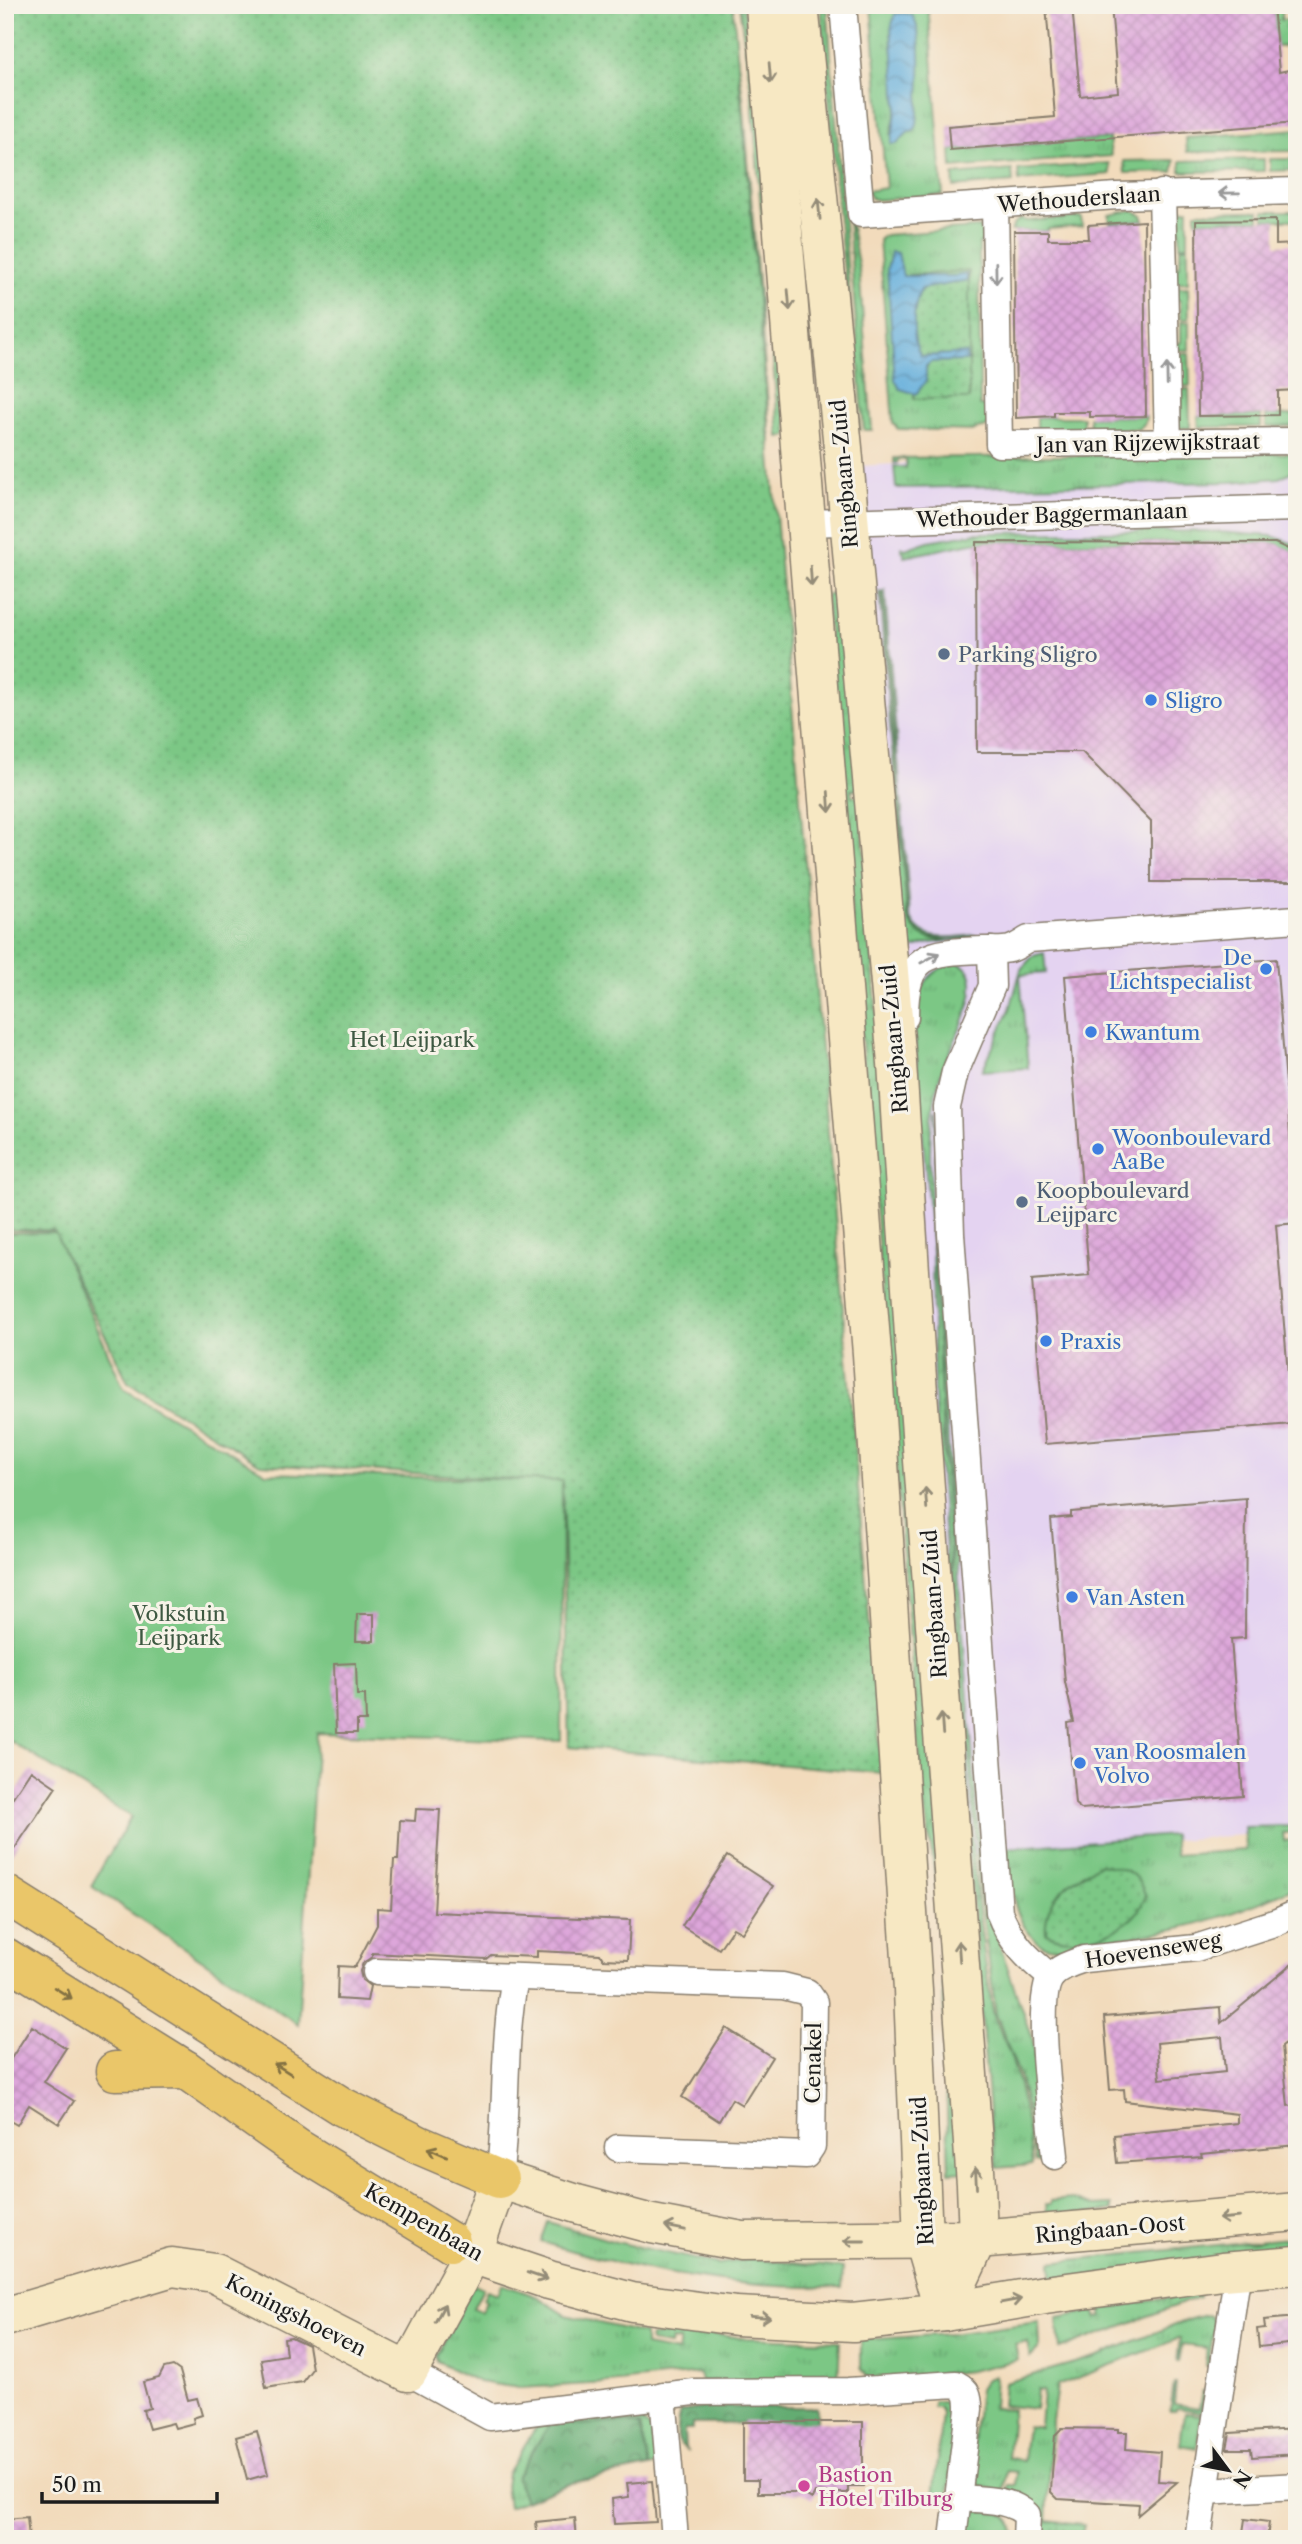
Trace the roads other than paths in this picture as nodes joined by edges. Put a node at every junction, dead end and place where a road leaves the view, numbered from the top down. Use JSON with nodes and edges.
{"nodes":[{"id":1,"x":765,"y":5,"type":"edge"},
{"id":2,"x":799,"y":5,"type":"edge"},
{"id":3,"x":843,"y":5,"type":"edge"},
{"id":4,"x":1297,"y":191,"type":"edge"},
{"id":5,"x":1162,"y":194,"type":"junction"},
{"id":6,"x":995,"y":204,"type":"junction"},
{"id":7,"x":1297,"y":441,"type":"edge"},
{"id":8,"x":1168,"y":443,"type":"junction"},
{"id":9,"x":1297,"y":508,"type":"edge"},
{"id":10,"x":849,"y":521,"type":"junction"},
{"id":11,"x":807,"y":523,"type":"junction"},
{"id":12,"x":1297,"y":919,"type":"edge"},
{"id":13,"x":991,"y":950,"type":"junction"},
{"id":14,"x":897,"y":1063,"type":"junction"},
{"id":15,"x":45,"y":1893,"type":"dead end"},
{"id":16,"x":5,"y":1894,"type":"edge"},
{"id":17,"x":1297,"y":1913,"type":"edge"},
{"id":18,"x":66,"y":1932,"type":"junction"},
{"id":19,"x":5,"y":1957,"type":"edge"},
{"id":20,"x":376,"y":1972,"type":"dead end"},
{"id":21,"x":1051,"y":1977,"type":"junction"},
{"id":22,"x":515,"y":1978,"type":"junction"},
{"id":23,"x":186,"y":2070,"type":"junction"},
{"id":24,"x":115,"y":2071,"type":"dead end"},
{"id":25,"x":618,"y":2148,"type":"dead end"},
{"id":26,"x":1055,"y":2156,"type":"dead end"},
{"id":27,"x":499,"y":2179,"type":"junction"},
{"id":28,"x":1297,"y":2212,"type":"edge"},
{"id":29,"x":978,"y":2239,"type":"junction"},
{"id":30,"x":923,"y":2240,"type":"junction"},
{"id":31,"x":462,"y":2248,"type":"junction"},
{"id":32,"x":1297,"y":2265,"type":"edge"},
{"id":33,"x":1238,"y":2270,"type":"junction"},
{"id":34,"x":944,"y":2312,"type":"junction"},
{"id":35,"x":5,"y":2317,"type":"edge"},
{"id":36,"x":396,"y":2365,"type":"junction"},
{"id":37,"x":663,"y":2395,"type":"junction"},
{"id":38,"x":1297,"y":2486,"type":"edge"},
{"id":39,"x":1205,"y":2491,"type":"junction"},
{"id":40,"x":957,"y":2498,"type":"junction"},
{"id":41,"x":675,"y":2539,"type":"edge"},
{"id":42,"x":953,"y":2539,"type":"edge"},
{"id":43,"x":1026,"y":2539,"type":"edge"},
{"id":44,"x":1198,"y":2539,"type":"edge"}],
"edges":[{"from":1,"to":11,"type":"main road","name":"Ringbaan-Zuid","one_way":true},
{"from":10,"to":2,"type":"main road","name":"Ringbaan-Zuid","one_way":true},
{"from":3,"to":6,"type":"street","name":"Wethouderslaan"},
{"from":4,"to":5,"type":"street","name":"Wethouderslaan","one_way":true},
{"from":5,"to":6,"type":"street","name":"Wethouderslaan"},
{"from":8,"to":5,"type":"street","one_way":true},
{"from":6,"to":8,"type":"street","name":"Jan van Rijzewijkstraat","one_way":true},
{"from":7,"to":8,"type":"street","name":"Jan van Rijzewijkstraat"},
{"from":9,"to":10,"type":"street","name":"Wethouder Baggermanlaan"},
{"from":10,"to":11,"type":"street","name":"Wethouder Baggermanlaan"},
{"from":10,"to":14,"type":"main road","name":"Ringbaan-Zuid"},
{"from":11,"to":30,"type":"main road","name":"Ringbaan-Zuid","one_way":true},
{"from":12,"to":13,"type":"street"},
{"from":14,"to":13,"type":"street","one_way":true},
{"from":13,"to":21,"type":"street","name":"Ringbaan-Zuid"},
{"from":29,"to":14,"type":"main road","name":"Ringbaan-Zuid","one_way":true},
{"from":15,"to":18,"type":"highway"},
{"from":16,"to":18,"type":"highway"},
{"from":17,"to":21,"type":"street","name":"Hoevenseweg"},
{"from":27,"to":18,"type":"highway","one_way":true},
{"from":19,"to":23,"type":"highway","name":"Kempenbaan","one_way":true},
{"from":20,"to":22,"type":"street","name":"Cenakel"},
{"from":21,"to":26,"type":"street"},
{"from":22,"to":25,"type":"street","name":"Cenakel"},
{"from":22,"to":27,"type":"street"},
{"from":23,"to":24,"type":"highway"},
{"from":23,"to":31,"type":"highway","name":"Kempenbaan"},
{"from":30,"to":27,"type":"main road","one_way":true},
{"from":27,"to":31,"type":"main road","name":"Koningshoeven"},
{"from":28,"to":29,"type":"main road","name":"Ringbaan-Oost","one_way":true},
{"from":29,"to":30,"type":"main road","name":"Ringbaan-Oost"},
{"from":29,"to":34,"type":"main road","name":"Ringbaan-Zuid"},
{"from":30,"to":34,"type":"main road","name":"Ringbaan-Zuid"},
{"from":31,"to":34,"type":"main road","name":"Kempenbaan","one_way":true},
{"from":31,"to":36,"type":"main road","name":"Koningshoeven"},
{"from":32,"to":33,"type":"main road"},
{"from":34,"to":33,"type":"main road","one_way":true},
{"from":33,"to":39,"type":"street"},
{"from":35,"to":36,"type":"main road","name":"Koningshoeven"},
{"from":36,"to":37,"type":"street"},
{"from":37,"to":40,"type":"street"},
{"from":37,"to":41,"type":"street"},
{"from":38,"to":39,"type":"street"},
{"from":39,"to":44,"type":"street"},
{"from":40,"to":42,"type":"street"},
{"from":40,"to":43,"type":"street"}]}
